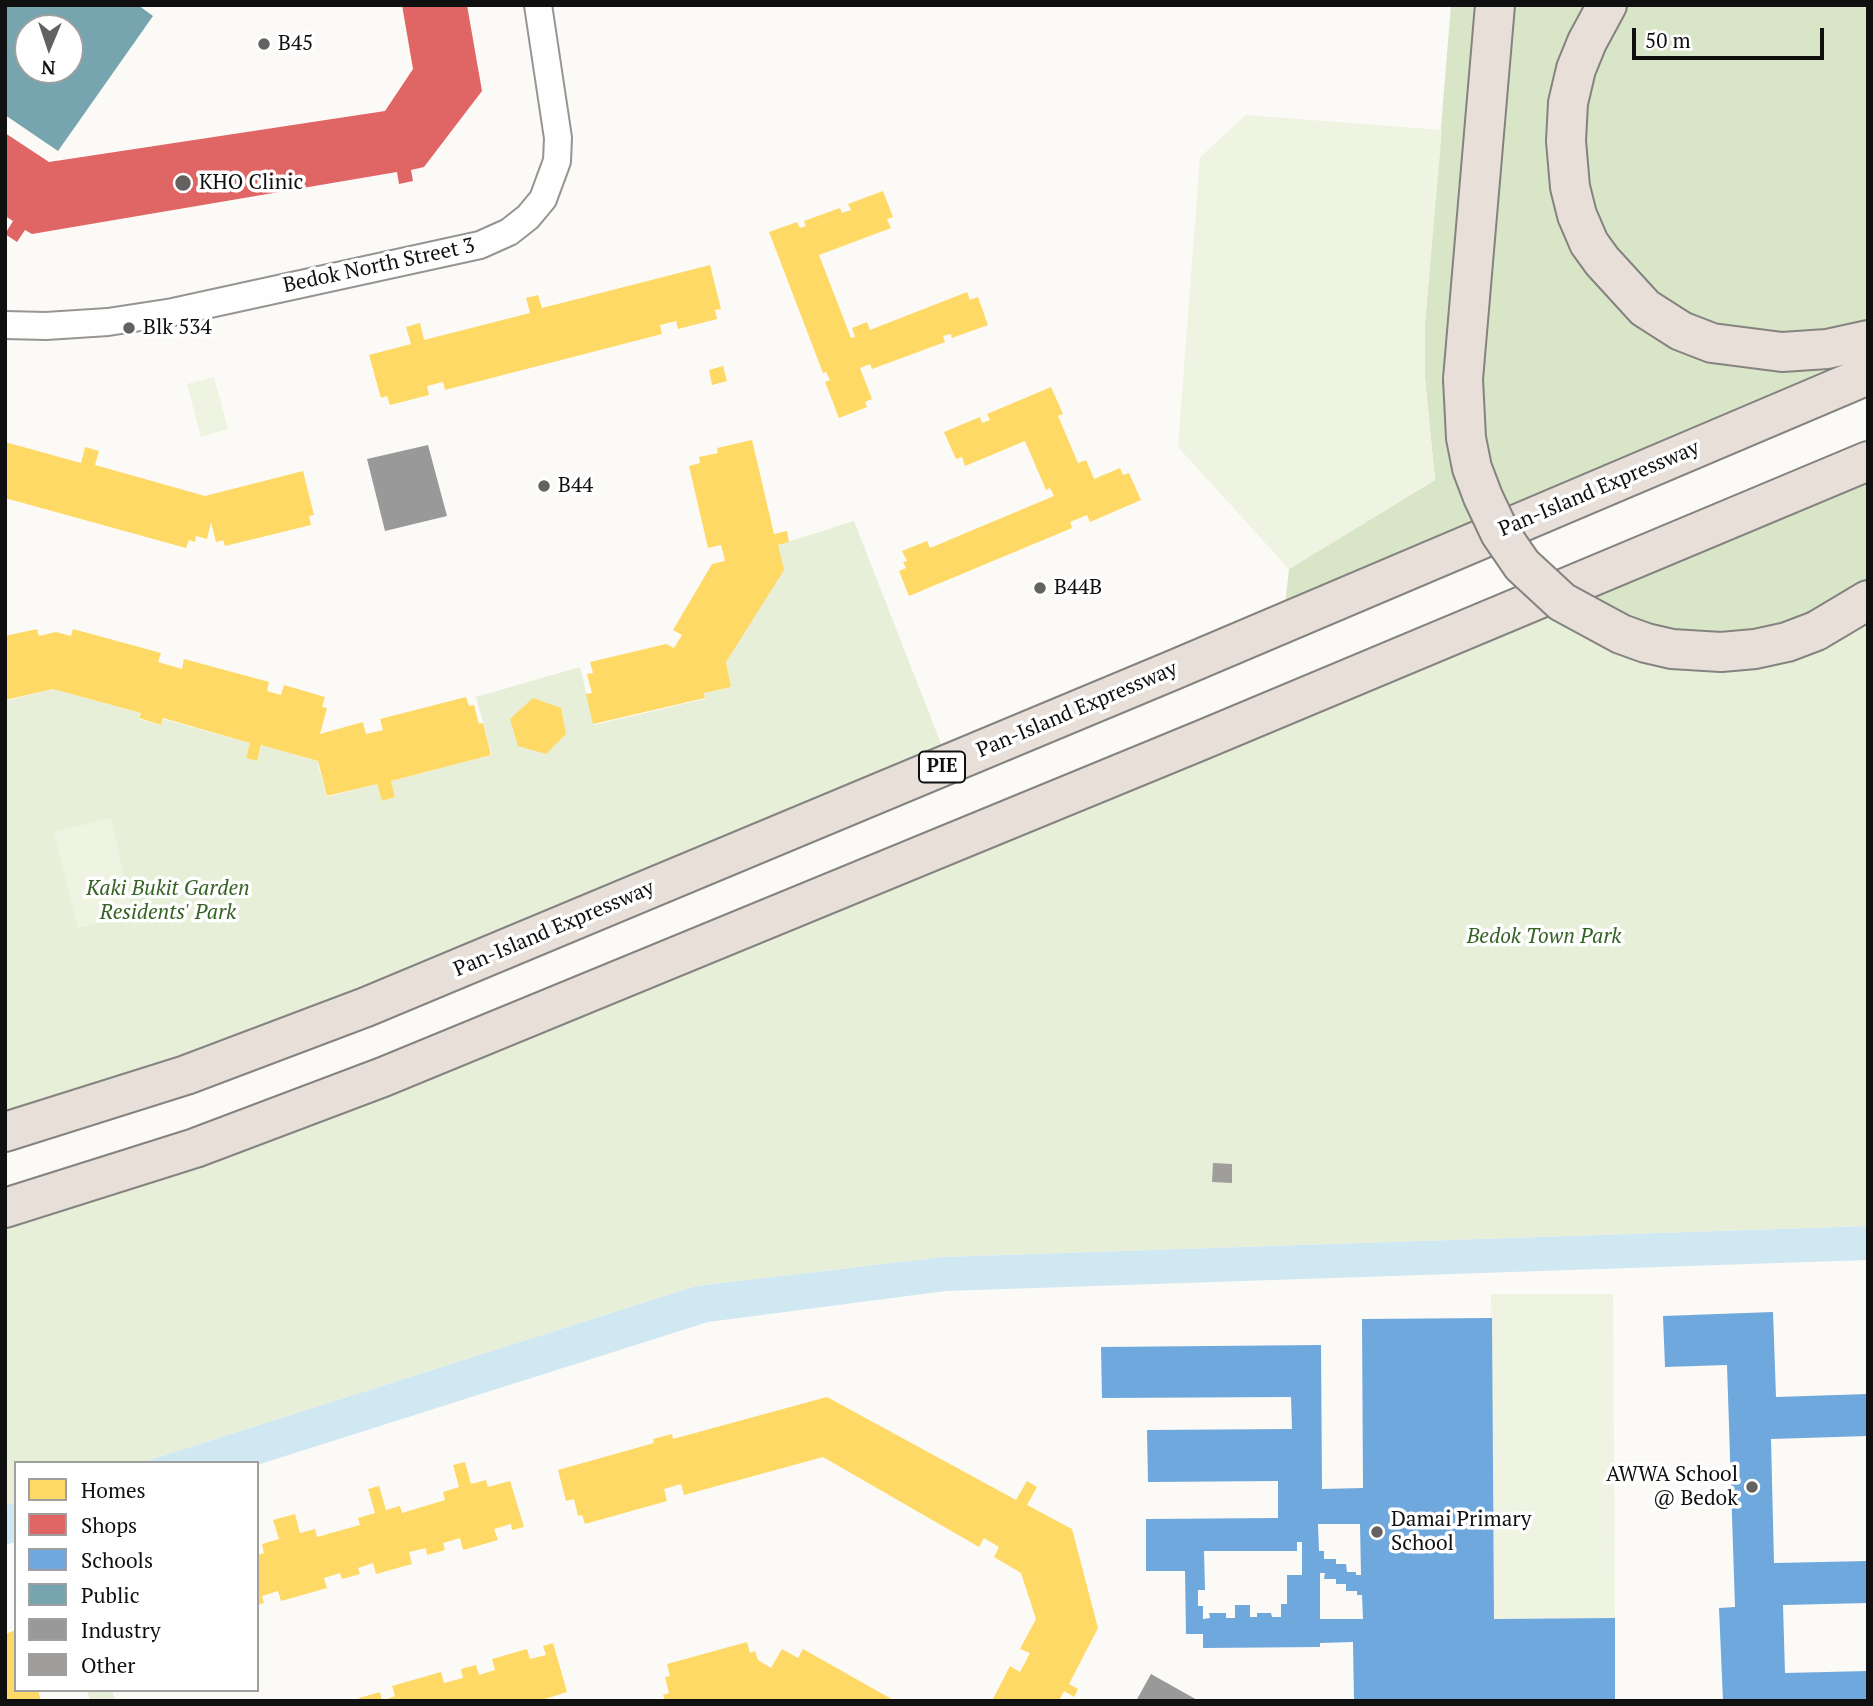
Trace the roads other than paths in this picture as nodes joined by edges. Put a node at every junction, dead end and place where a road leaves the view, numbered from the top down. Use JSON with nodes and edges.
{"nodes":[{"id":1,"x":538,"y":5,"type":"edge"},
{"id":2,"x":1495,"y":5,"type":"edge"},
{"id":3,"x":1607,"y":5,"type":"edge"},
{"id":4,"x":5,"y":325,"type":"edge"},
{"id":5,"x":1868,"y":340,"type":"edge"},
{"id":6,"x":1868,"y":375,"type":"edge"},
{"id":7,"x":1868,"y":461,"type":"edge"},
{"id":8,"x":1868,"y":600,"type":"edge"},
{"id":9,"x":5,"y":1132,"type":"edge"},
{"id":10,"x":5,"y":1208,"type":"edge"}],
"edges":[{"from":1,"to":4,"type":"street","name":"Bedok North Street 3"},
{"from":2,"to":8,"type":"highway","bridge":true},
{"from":3,"to":5,"type":"highway"},
{"from":6,"to":9,"type":"highway","name":"Pan-Island Expressway","number":"PIE"},
{"from":7,"to":10,"type":"highway"}]}
